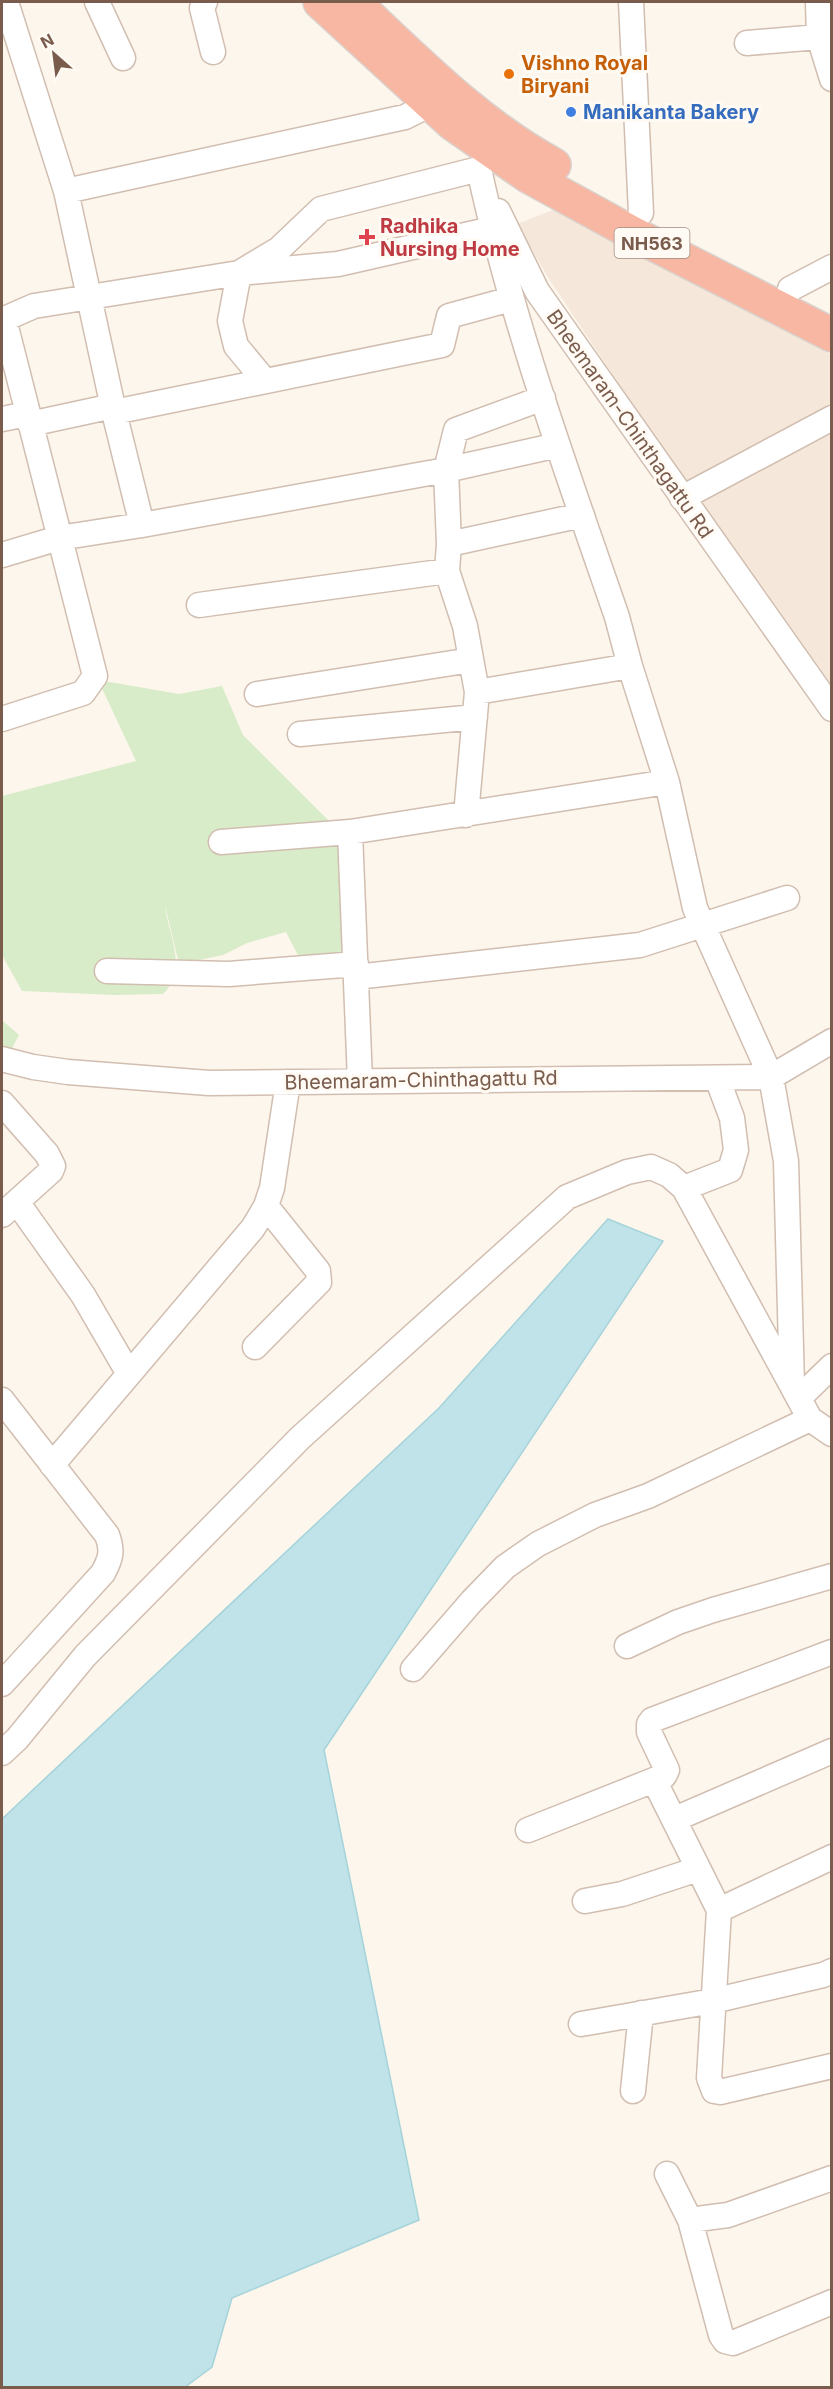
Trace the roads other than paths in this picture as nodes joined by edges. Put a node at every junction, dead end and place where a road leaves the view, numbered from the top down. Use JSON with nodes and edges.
{"nodes":[{"id":1,"x":6,"y":2,"type":"edge"},
{"id":2,"x":98,"y":2,"type":"edge"},
{"id":3,"x":205,"y":2,"type":"edge"},
{"id":4,"x":320,"y":2,"type":"edge"},
{"id":5,"x":354,"y":2,"type":"edge"},
{"id":6,"x":631,"y":2,"type":"edge"},
{"id":7,"x":818,"y":2,"type":"edge"},
{"id":8,"x":819,"y":37,"type":"junction"},
{"id":9,"x":747,"y":43,"type":"dead end"},
{"id":10,"x":213,"y":52,"type":"dead end"},
{"id":11,"x":123,"y":58,"type":"dead end"},
{"id":12,"x":831,"y":79,"type":"edge"},
{"id":13,"x":426,"y":101,"type":"junction"},
{"id":14,"x":481,"y":144,"type":"junction"},
{"id":15,"x":66,"y":190,"type":"junction"},
{"id":16,"x":641,"y":213,"type":"junction"},
{"id":17,"x":492,"y":230,"type":"junction"},
{"id":18,"x":831,"y":267,"type":"edge"},
{"id":19,"x":239,"y":273,"type":"junction"},
{"id":20,"x":790,"y":289,"type":"junction"},
{"id":21,"x":88,"y":298,"type":"junction"},
{"id":22,"x":512,"y":299,"type":"junction"},
{"id":23,"x":831,"y":310,"type":"edge"},
{"id":24,"x":3,"y":320,"type":"edge"},
{"id":25,"x":831,"y":335,"type":"edge"},
{"id":26,"x":265,"y":381,"type":"junction"},
{"id":27,"x":543,"y":398,"type":"junction"},
{"id":28,"x":113,"y":409,"type":"junction"},
{"id":29,"x":2,"y":419,"type":"edge"},
{"id":30,"x":29,"y":419,"type":"junction"},
{"id":31,"x":830,"y":423,"type":"edge"},
{"id":32,"x":558,"y":445,"type":"junction"},
{"id":33,"x":446,"y":470,"type":"junction"},
{"id":34,"x":682,"y":498,"type":"junction"},
{"id":35,"x":582,"y":515,"type":"junction"},
{"id":36,"x":142,"y":525,"type":"junction"},
{"id":37,"x":59,"y":538,"type":"junction"},
{"id":38,"x":449,"y":544,"type":"junction"},
{"id":39,"x":2,"y":555,"type":"edge"},
{"id":40,"x":447,"y":571,"type":"junction"},
{"id":41,"x":199,"y":605,"type":"dead end"},
{"id":42,"x":471,"y":660,"type":"junction"},
{"id":43,"x":630,"y":666,"type":"junction"},
{"id":44,"x":477,"y":692,"type":"junction"},
{"id":45,"x":257,"y":694,"type":"dead end"},
{"id":46,"x":831,"y":709,"type":"edge"},
{"id":47,"x":474,"y":717,"type":"junction"},
{"id":48,"x":2,"y":719,"type":"edge"},
{"id":49,"x":300,"y":734,"type":"dead end"},
{"id":50,"x":667,"y":782,"type":"junction"},
{"id":51,"x":466,"y":815,"type":"junction"},
{"id":52,"x":350,"y":832,"type":"junction"},
{"id":53,"x":221,"y":842,"type":"dead end"},
{"id":54,"x":787,"y":898,"type":"dead end"},
{"id":55,"x":702,"y":925,"type":"junction"},
{"id":56,"x":356,"y":970,"type":"junction"},
{"id":57,"x":107,"y":971,"type":"dead end"},
{"id":58,"x":831,"y":1041,"type":"edge"},
{"id":59,"x":2,"y":1059,"type":"edge"},
{"id":60,"x":771,"y":1077,"type":"junction"},
{"id":61,"x":717,"y":1078,"type":"junction"},
{"id":62,"x":360,"y":1081,"type":"junction"},
{"id":63,"x":288,"y":1082,"type":"junction"},
{"id":64,"x":2,"y":1103,"type":"edge"},
{"id":65,"x":684,"y":1188,"type":"junction"},
{"id":66,"x":266,"y":1206,"type":"junction"},
{"id":67,"x":9,"y":1208,"type":"edge"},
{"id":68,"x":255,"y":1347,"type":"dead end"},
{"id":69,"x":831,"y":1366,"type":"edge"},
{"id":70,"x":129,"y":1374,"type":"junction"},
{"id":71,"x":2,"y":1400,"type":"edge"},
{"id":72,"x":800,"y":1401,"type":"junction"},
{"id":73,"x":831,"y":1434,"type":"edge"},
{"id":74,"x":52,"y":1465,"type":"junction"},
{"id":75,"x":831,"y":1576,"type":"edge"},
{"id":76,"x":627,"y":1646,"type":"dead end"},
{"id":77,"x":831,"y":1652,"type":"edge"},
{"id":78,"x":413,"y":1669,"type":"dead end"},
{"id":79,"x":2,"y":1684,"type":"edge"},
{"id":80,"x":831,"y":1751,"type":"edge"},
{"id":81,"x":2,"y":1753,"type":"edge"},
{"id":82,"x":654,"y":1780,"type":"junction"},
{"id":83,"x":675,"y":1819,"type":"junction"},
{"id":84,"x":528,"y":1830,"type":"dead end"},
{"id":85,"x":831,"y":1857,"type":"edge"},
{"id":86,"x":698,"y":1869,"type":"junction"},
{"id":87,"x":585,"y":1900,"type":"dead end"},
{"id":88,"x":719,"y":1910,"type":"junction"},
{"id":89,"x":831,"y":1971,"type":"edge"},
{"id":90,"x":713,"y":2001,"type":"junction"},
{"id":91,"x":641,"y":2013,"type":"junction"},
{"id":92,"x":581,"y":2024,"type":"dead end"},
{"id":93,"x":831,"y":2066,"type":"edge"},
{"id":94,"x":633,"y":2091,"type":"dead end"},
{"id":95,"x":668,"y":2174,"type":"dead end"},
{"id":96,"x":831,"y":2178,"type":"edge"},
{"id":97,"x":690,"y":2220,"type":"junction"},
{"id":98,"x":831,"y":2305,"type":"edge"}],
"edges":[{"from":1,"to":15,"type":"street"},
{"from":2,"to":11,"type":"street"},
{"from":3,"to":10,"type":"street"},
{"from":4,"to":13,"type":"highway","number":"NH563"},
{"from":5,"to":14,"type":"highway","number":"NH563"},
{"from":6,"to":16,"type":"street"},
{"from":7,"to":8,"type":"street"},
{"from":8,"to":9,"type":"street"},
{"from":8,"to":12,"type":"street"},
{"from":13,"to":14,"type":"highway","number":"NH563"},
{"from":13,"to":15,"type":"street"},
{"from":14,"to":16,"type":"highway","number":"NH563"},
{"from":14,"to":17,"type":"street"},
{"from":14,"to":19,"type":"street"},
{"from":14,"to":25,"type":"highway","number":"NH563"},
{"from":14,"to":34,"type":"street","name":"Bheemaram-Chinthagattu Rd"},
{"from":15,"to":21,"type":"street"},
{"from":16,"to":20,"type":"highway","number":"NH563"},
{"from":17,"to":19,"type":"street"},
{"from":17,"to":22,"type":"street"},
{"from":18,"to":20,"type":"street"},
{"from":19,"to":21,"type":"street"},
{"from":19,"to":26,"type":"street"},
{"from":20,"to":23,"type":"highway","number":"NH563"},
{"from":21,"to":24,"type":"street"},
{"from":21,"to":28,"type":"street"},
{"from":22,"to":26,"type":"street"},
{"from":22,"to":27,"type":"street"},
{"from":24,"to":30,"type":"street"},
{"from":26,"to":28,"type":"street"},
{"from":27,"to":32,"type":"street"},
{"from":27,"to":33,"type":"street"},
{"from":28,"to":30,"type":"street"},
{"from":28,"to":36,"type":"street"},
{"from":29,"to":30,"type":"street"},
{"from":30,"to":37,"type":"street"},
{"from":31,"to":34,"type":"street"},
{"from":32,"to":33,"type":"street"},
{"from":32,"to":35,"type":"street"},
{"from":33,"to":36,"type":"street"},
{"from":33,"to":38,"type":"street"},
{"from":34,"to":46,"type":"street","name":"Bheemaram-Chinthagattu Rd"},
{"from":35,"to":38,"type":"street"},
{"from":35,"to":43,"type":"street"},
{"from":36,"to":37,"type":"street"},
{"from":37,"to":39,"type":"street"},
{"from":37,"to":48,"type":"street"},
{"from":38,"to":40,"type":"street"},
{"from":40,"to":41,"type":"street"},
{"from":40,"to":42,"type":"street"},
{"from":42,"to":44,"type":"street"},
{"from":42,"to":45,"type":"street"},
{"from":43,"to":44,"type":"street"},
{"from":43,"to":50,"type":"street"},
{"from":44,"to":47,"type":"street"},
{"from":47,"to":49,"type":"street"},
{"from":47,"to":51,"type":"street"},
{"from":50,"to":51,"type":"street"},
{"from":50,"to":55,"type":"street"},
{"from":51,"to":52,"type":"street"},
{"from":52,"to":53,"type":"street"},
{"from":52,"to":56,"type":"street"},
{"from":54,"to":55,"type":"street"},
{"from":55,"to":56,"type":"street"},
{"from":55,"to":60,"type":"street"},
{"from":56,"to":57,"type":"street"},
{"from":56,"to":62,"type":"street"},
{"from":58,"to":60,"type":"street","name":"Bheemaram-Chinthagattu Rd"},
{"from":59,"to":63,"type":"street","name":"Bheemaram-Chinthagattu Rd"},
{"from":60,"to":61,"type":"street","name":"Bheemaram-Chinthagattu Rd"},
{"from":60,"to":72,"type":"street"},
{"from":61,"to":62,"type":"street","name":"Bheemaram-Chinthagattu Rd"},
{"from":61,"to":65,"type":"street"},
{"from":62,"to":63,"type":"street","name":"Bheemaram-Chinthagattu Rd"},
{"from":63,"to":66,"type":"street"},
{"from":64,"to":67,"type":"street"},
{"from":65,"to":72,"type":"street"},
{"from":65,"to":81,"type":"street"},
{"from":66,"to":68,"type":"street"},
{"from":66,"to":70,"type":"street"},
{"from":67,"to":70,"type":"street"},
{"from":69,"to":72,"type":"street"},
{"from":70,"to":74,"type":"street"},
{"from":71,"to":74,"type":"street"},
{"from":72,"to":73,"type":"street"},
{"from":72,"to":78,"type":"street"},
{"from":74,"to":79,"type":"street"},
{"from":75,"to":76,"type":"street"},
{"from":77,"to":82,"type":"street"},
{"from":80,"to":83,"type":"street"},
{"from":82,"to":83,"type":"street"},
{"from":82,"to":84,"type":"street"},
{"from":83,"to":86,"type":"street"},
{"from":85,"to":88,"type":"street"},
{"from":86,"to":87,"type":"street"},
{"from":86,"to":88,"type":"street"},
{"from":88,"to":90,"type":"street"},
{"from":89,"to":90,"type":"street"},
{"from":90,"to":91,"type":"street"},
{"from":90,"to":93,"type":"street"},
{"from":91,"to":92,"type":"street"},
{"from":91,"to":94,"type":"street"},
{"from":95,"to":97,"type":"street"},
{"from":96,"to":97,"type":"street"},
{"from":97,"to":98,"type":"street"}]}
